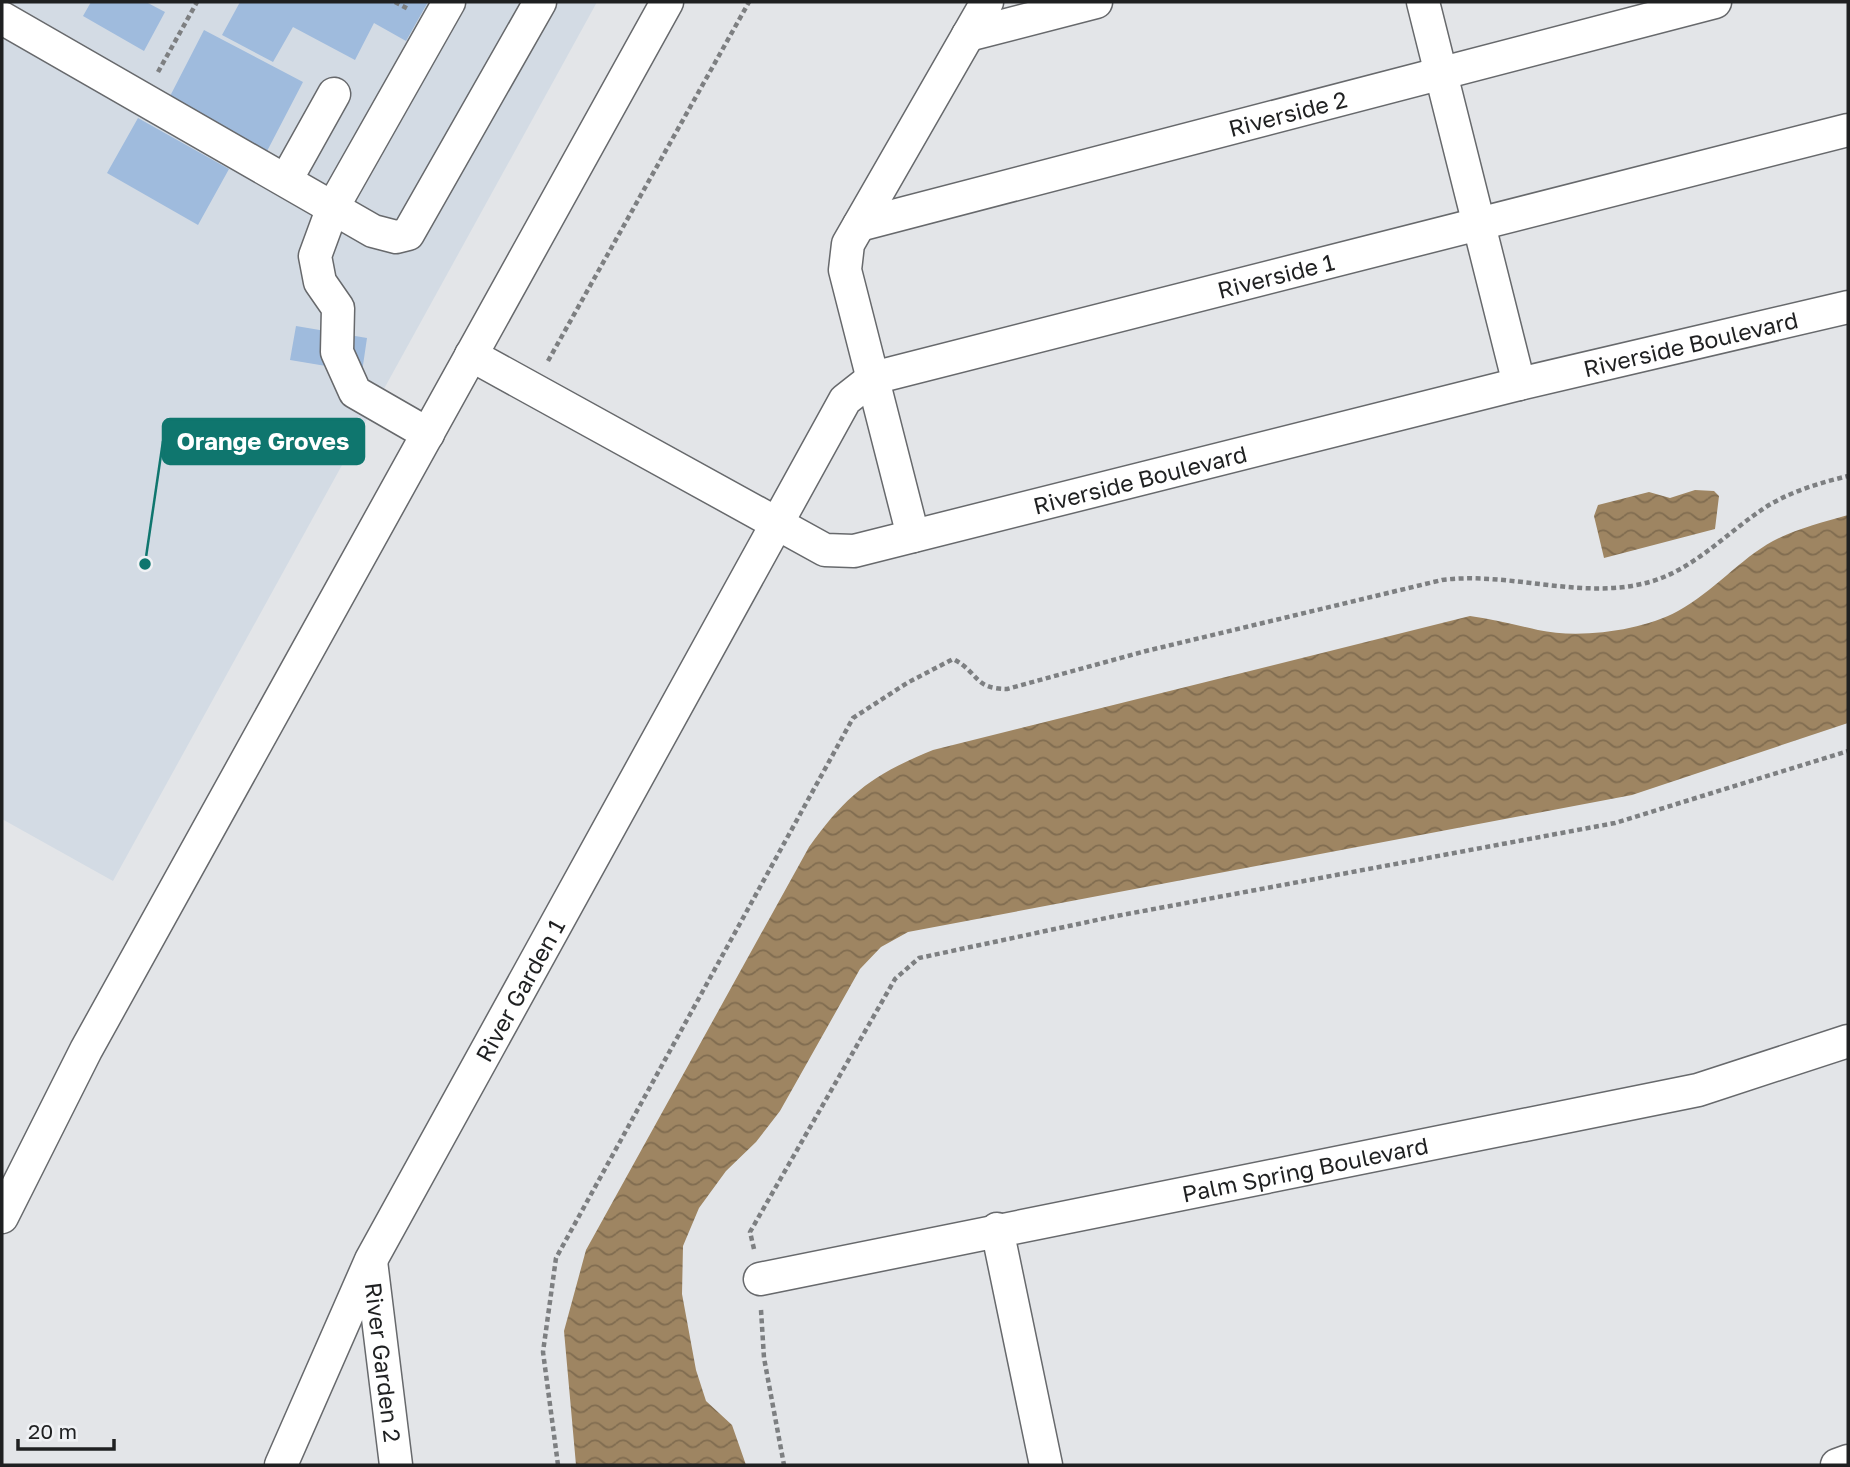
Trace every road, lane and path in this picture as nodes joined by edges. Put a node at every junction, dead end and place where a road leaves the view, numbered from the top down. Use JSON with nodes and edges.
{"nodes":[{"id":1,"x":197,"y":2,"type":"edge"},
{"id":2,"x":449,"y":2,"type":"edge"},
{"id":3,"x":540,"y":2,"type":"edge"},
{"id":4,"x":667,"y":2,"type":"edge"},
{"id":5,"x":749,"y":2,"type":"edge"},
{"id":6,"x":987,"y":2,"type":"edge"},
{"id":7,"x":1096,"y":2,"type":"edge"},
{"id":8,"x":1423,"y":2,"type":"edge"},
{"id":9,"x":1715,"y":2,"type":"edge"},
{"id":10,"x":2,"y":18,"type":"edge"},
{"id":11,"x":968,"y":35,"type":"junction"},
{"id":12,"x":1441,"y":73,"type":"junction"},
{"id":13,"x":334,"y":94,"type":"dead end"},
{"id":14,"x":143,"y":99,"type":"junction"},
{"id":15,"x":1848,"y":130,"type":"edge"},
{"id":16,"x":286,"y":180,"type":"junction"},
{"id":17,"x":333,"y":207,"type":"junction"},
{"id":18,"x":1479,"y":224,"type":"junction"},
{"id":19,"x":859,"y":225,"type":"junction"},
{"id":20,"x":1848,"y":307,"type":"edge"},
{"id":21,"x":471,"y":355,"type":"junction"},
{"id":22,"x":873,"y":378,"type":"junction"},
{"id":23,"x":1519,"y":384,"type":"junction"},
{"id":24,"x":532,"y":389,"type":"junction"},
{"id":25,"x":428,"y":433,"type":"junction"},
{"id":26,"x":1848,"y":476,"type":"edge"},
{"id":27,"x":777,"y":523,"type":"junction"},
{"id":28,"x":914,"y":536,"type":"junction"},
{"id":29,"x":1848,"y":751,"type":"edge"},
{"id":30,"x":1848,"y":1041,"type":"edge"},
{"id":31,"x":2,"y":1217,"type":"edge"},
{"id":32,"x":997,"y":1229,"type":"junction"},
{"id":33,"x":371,"y":1260,"type":"junction"},
{"id":34,"x":760,"y":1279,"type":"junction"},
{"id":35,"x":1848,"y":1461,"type":"edge"},
{"id":36,"x":282,"y":1465,"type":"edge"},
{"id":37,"x":396,"y":1465,"type":"edge"},
{"id":38,"x":558,"y":1465,"type":"edge"},
{"id":39,"x":784,"y":1465,"type":"edge"},
{"id":40,"x":1046,"y":1465,"type":"edge"},
{"id":41,"x":1837,"y":1465,"type":"edge"}],
"edges":[{"from":1,"to":14,"type":"path"},
{"from":2,"to":17,"type":"street"},
{"from":3,"to":17,"type":"street"},
{"from":4,"to":21,"type":"street"},
{"from":5,"to":24,"type":"path"},
{"from":6,"to":11,"type":"street"},
{"from":7,"to":11,"type":"street"},
{"from":8,"to":12,"type":"street"},
{"from":9,"to":12,"type":"street","name":"Riverside 2"},
{"from":10,"to":14,"type":"street"},
{"from":11,"to":19,"type":"street"},
{"from":12,"to":18,"type":"street"},
{"from":12,"to":19,"type":"street","name":"Riverside 2"},
{"from":13,"to":16,"type":"street"},
{"from":14,"to":16,"type":"street"},
{"from":15,"to":18,"type":"street","name":"Riverside 1"},
{"from":16,"to":17,"type":"street"},
{"from":17,"to":25,"type":"street"},
{"from":18,"to":22,"type":"street","name":"Riverside 1"},
{"from":18,"to":23,"type":"street"},
{"from":19,"to":22,"type":"street"},
{"from":20,"to":23,"type":"street","name":"Riverside Boulevard"},
{"from":21,"to":24,"type":"street","name":"Riverside Boulevard"},
{"from":21,"to":25,"type":"street"},
{"from":22,"to":27,"type":"street","name":"Riverside 1"},
{"from":22,"to":28,"type":"street"},
{"from":23,"to":28,"type":"street","name":"Riverside Boulevard"},
{"from":24,"to":27,"type":"street","name":"Riverside Boulevard"},
{"from":25,"to":31,"type":"street"},
{"from":26,"to":38,"type":"path"},
{"from":27,"to":28,"type":"street","name":"Riverside Boulevard"},
{"from":27,"to":33,"type":"street","name":"River Garden 1"},
{"from":29,"to":34,"type":"path"},
{"from":30,"to":32,"type":"street","name":"Palm Spring Boulevard"},
{"from":32,"to":34,"type":"street","name":"Palm Spring Boulevard"},
{"from":32,"to":40,"type":"street"},
{"from":33,"to":36,"type":"street","name":"River Garden 1"},
{"from":33,"to":37,"type":"street","name":"River Garden 2"},
{"from":34,"to":39,"type":"path"},
{"from":35,"to":41,"type":"street"}]}
